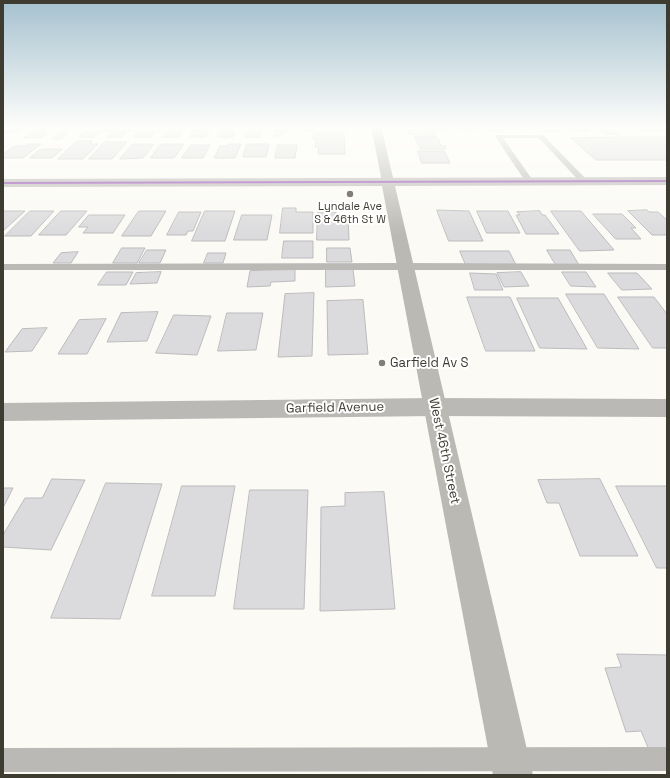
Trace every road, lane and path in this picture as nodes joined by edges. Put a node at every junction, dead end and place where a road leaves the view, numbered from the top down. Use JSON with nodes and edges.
{"nodes":[{"id":1,"x":384,"y":162,"type":"edge"},
{"id":2,"x":516,"y":162,"type":"edge"},
{"id":3,"x":566,"y":162,"type":"edge"},
{"id":4,"x":388,"y":182,"type":"junction"},
{"id":5,"x":530,"y":182,"type":"junction"},
{"id":6,"x":585,"y":182,"type":"junction"},
{"id":7,"x":667,"y":182,"type":"edge"},
{"id":8,"x":3,"y":183,"type":"edge"},
{"id":9,"x":404,"y":266,"type":"junction"},
{"id":10,"x":3,"y":267,"type":"edge"},
{"id":11,"x":667,"y":268,"type":"edge"},
{"id":12,"x":435,"y":407,"type":"junction"},
{"id":13,"x":667,"y":408,"type":"edge"},
{"id":14,"x":3,"y":412,"type":"edge"},
{"id":15,"x":667,"y":759,"type":"edge"},
{"id":16,"x":3,"y":760,"type":"edge"},
{"id":17,"x":511,"y":767,"type":"edge"}],
"edges":[{"from":1,"to":4,"type":"street","name":"West 46th Street"},
{"from":2,"to":5,"type":"lane"},
{"from":3,"to":6,"type":"lane"},
{"from":4,"to":5,"type":"main road"},
{"from":4,"to":8,"type":"main road"},
{"from":4,"to":9,"type":"main road","name":"West 46th Street"},
{"from":5,"to":6,"type":"main road"},
{"from":6,"to":7,"type":"main road"},
{"from":9,"to":10,"type":"lane"},
{"from":9,"to":11,"type":"lane"},
{"from":9,"to":12,"type":"main road","name":"West 46th Street"},
{"from":12,"to":13,"type":"street","name":"Garfield Avenue"},
{"from":12,"to":14,"type":"street","name":"Garfield Avenue"},
{"from":12,"to":17,"type":"main road","name":"West 46th Street"},
{"from":15,"to":17,"type":"lane"},
{"from":16,"to":17,"type":"lane"}]}
